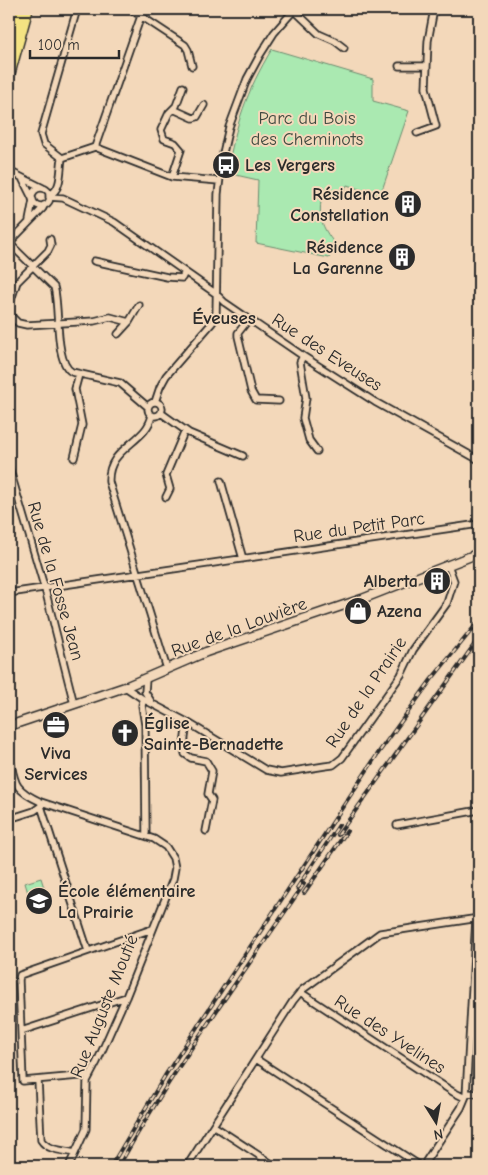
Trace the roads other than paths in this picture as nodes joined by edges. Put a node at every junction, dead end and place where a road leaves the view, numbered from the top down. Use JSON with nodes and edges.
{"nodes":[{"id":1,"x":20,"y":9,"type":"edge"},
{"id":2,"x":28,"y":9,"type":"edge"},
{"id":3,"x":77,"y":9,"type":"edge"},
{"id":4,"x":130,"y":9,"type":"edge"},
{"id":5,"x":294,"y":9,"type":"edge"},
{"id":6,"x":434,"y":9,"type":"edge"},
{"id":7,"x":141,"y":16,"type":"junction"},
{"id":8,"x":344,"y":48,"type":"dead end"},
{"id":9,"x":9,"y":54,"type":"edge"},
{"id":10,"x":192,"y":66,"type":"dead end"},
{"id":11,"x":399,"y":66,"type":"dead end"},
{"id":12,"x":426,"y":66,"type":"junction"},
{"id":13,"x":9,"y":77,"type":"edge"},
{"id":14,"x":183,"y":87,"type":"dead end"},
{"id":15,"x":204,"y":105,"type":"dead end"},
{"id":16,"x":173,"y":109,"type":"junction"},
{"id":17,"x":417,"y":133,"type":"dead end"},
{"id":18,"x":95,"y":147,"type":"junction"},
{"id":19,"x":62,"y":158,"type":"junction"},
{"id":20,"x":9,"y":171,"type":"edge"},
{"id":21,"x":172,"y":177,"type":"junction"},
{"id":22,"x":58,"y":178,"type":"junction"},
{"id":23,"x":23,"y":180,"type":"junction"},
{"id":24,"x":219,"y":181,"type":"junction"},
{"id":25,"x":58,"y":187,"type":"junction"},
{"id":26,"x":47,"y":193,"type":"junction"},
{"id":27,"x":63,"y":198,"type":"junction"},
{"id":28,"x":32,"y":199,"type":"junction"},
{"id":29,"x":45,"y":204,"type":"junction"},
{"id":30,"x":29,"y":221,"type":"junction"},
{"id":31,"x":50,"y":239,"type":"dead end"},
{"id":32,"x":9,"y":242,"type":"edge"},
{"id":33,"x":94,"y":261,"type":"dead end"},
{"id":34,"x":33,"y":267,"type":"junction"},
{"id":35,"x":186,"y":272,"type":"junction"},
{"id":36,"x":215,"y":294,"type":"junction"},
{"id":37,"x":139,"y":305,"type":"dead end"},
{"id":38,"x":9,"y":306,"type":"edge"},
{"id":39,"x":9,"y":314,"type":"edge"},
{"id":40,"x":249,"y":319,"type":"junction"},
{"id":41,"x":129,"y":322,"type":"junction"},
{"id":42,"x":57,"y":324,"type":"junction"},
{"id":43,"x":118,"y":334,"type":"dead end"},
{"id":44,"x":303,"y":356,"type":"junction"},
{"id":45,"x":78,"y":374,"type":"junction"},
{"id":46,"x":279,"y":401,"type":"dead end"},
{"id":47,"x":156,"y":402,"type":"junction"},
{"id":48,"x":148,"y":407,"type":"junction"},
{"id":49,"x":161,"y":413,"type":"junction"},
{"id":50,"x":152,"y":415,"type":"junction"},
{"id":51,"x":184,"y":430,"type":"junction"},
{"id":52,"x":317,"y":452,"type":"dead end"},
{"id":53,"x":243,"y":456,"type":"dead end"},
{"id":54,"x":74,"y":458,"type":"dead end"},
{"id":55,"x":479,"y":460,"type":"edge"},
{"id":56,"x":9,"y":468,"type":"edge"},
{"id":57,"x":221,"y":481,"type":"dead end"},
{"id":58,"x":166,"y":496,"type":"dead end"},
{"id":59,"x":479,"y":524,"type":"edge"},
{"id":60,"x":479,"y":552,"type":"edge"},
{"id":61,"x":243,"y":559,"type":"junction"},
{"id":62,"x":448,"y":565,"type":"junction"},
{"id":63,"x":137,"y":575,"type":"junction"},
{"id":64,"x":45,"y":588,"type":"junction"},
{"id":65,"x":9,"y":593,"type":"edge"},
{"id":66,"x":168,"y":669,"type":"junction"},
{"id":67,"x":146,"y":679,"type":"junction"},
{"id":68,"x":125,"y":687,"type":"junction"},
{"id":69,"x":143,"y":699,"type":"junction"},
{"id":70,"x":152,"y":702,"type":"junction"},
{"id":71,"x":74,"y":704,"type":"junction"},
{"id":72,"x":187,"y":722,"type":"junction"},
{"id":73,"x":9,"y":726,"type":"edge"},
{"id":74,"x":9,"y":754,"type":"edge"},
{"id":75,"x":41,"y":804,"type":"junction"},
{"id":76,"x":479,"y":810,"type":"edge"},
{"id":77,"x":9,"y":819,"type":"edge"},
{"id":78,"x":397,"y":825,"type":"dead end"},
{"id":79,"x":206,"y":831,"type":"dead end"},
{"id":80,"x":145,"y":836,"type":"junction"},
{"id":81,"x":478,"y":918,"type":"edge"},
{"id":82,"x":152,"y":929,"type":"junction"},
{"id":83,"x":88,"y":951,"type":"junction"},
{"id":84,"x":300,"y":992,"type":"junction"},
{"id":85,"x":126,"y":997,"type":"junction"},
{"id":86,"x":21,"y":1031,"type":"junction"},
{"id":87,"x":256,"y":1059,"type":"junction"},
{"id":88,"x":90,"y":1075,"type":"junction"},
{"id":89,"x":38,"y":1080,"type":"junction"},
{"id":90,"x":479,"y":1094,"type":"edge"},
{"id":91,"x":466,"y":1096,"type":"junction"},
{"id":92,"x":214,"y":1126,"type":"junction"},
{"id":93,"x":75,"y":1153,"type":"junction"},
{"id":94,"x":428,"y":1164,"type":"edge"},
{"id":95,"x":416,"y":1165,"type":"edge"},
{"id":96,"x":69,"y":1166,"type":"edge"},
{"id":97,"x":187,"y":1166,"type":"edge"},
{"id":98,"x":276,"y":1166,"type":"edge"}],
"edges":[{"from":1,"to":9,"type":"main road"},
{"from":2,"to":13,"type":"main road"},
{"from":3,"to":19,"type":"street"},
{"from":4,"to":7,"type":"street"},
{"from":5,"to":8,"type":"street"},
{"from":5,"to":24,"type":"street"},
{"from":6,"to":12,"type":"street"},
{"from":7,"to":10,"type":"street"},
{"from":7,"to":18,"type":"street"},
{"from":11,"to":12,"type":"street"},
{"from":12,"to":17,"type":"street"},
{"from":14,"to":16,"type":"street"},
{"from":15,"to":16,"type":"street"},
{"from":16,"to":21,"type":"street"},
{"from":18,"to":19,"type":"street"},
{"from":18,"to":21,"type":"street"},
{"from":19,"to":22,"type":"street"},
{"from":20,"to":23,"type":"street","name":"Rue des Eveuses"},
{"from":21,"to":24,"type":"street"},
{"from":22,"to":25,"type":"street"},
{"from":22,"to":26,"type":"street"},
{"from":23,"to":26,"type":"street","name":"Rue des Eveuses"},
{"from":23,"to":28,"type":"street"},
{"from":24,"to":36,"type":"street"},
{"from":25,"to":26,"type":"street"},
{"from":25,"to":27,"type":"street"},
{"from":26,"to":27,"type":"street","name":"Rue des Eveuses"},
{"from":26,"to":28,"type":"street"},
{"from":26,"to":29,"type":"street"},
{"from":27,"to":29,"type":"street"},
{"from":27,"to":35,"type":"street","name":"Rue des Eveuses"},
{"from":28,"to":29,"type":"street"},
{"from":28,"to":30,"type":"street"},
{"from":29,"to":30,"type":"street"},
{"from":30,"to":32,"type":"street"},
{"from":31,"to":34,"type":"street"},
{"from":32,"to":34,"type":"street"},
{"from":33,"to":35,"type":"street"},
{"from":34,"to":38,"type":"street"},
{"from":34,"to":42,"type":"street"},
{"from":35,"to":36,"type":"street","name":"Rue des Eveuses"},
{"from":36,"to":40,"type":"street","name":"Rue des Eveuses"},
{"from":36,"to":47,"type":"street"},
{"from":37,"to":41,"type":"street"},
{"from":39,"to":42,"type":"street"},
{"from":40,"to":44,"type":"street","name":"Rue des Eveuses"},
{"from":40,"to":46,"type":"street"},
{"from":41,"to":42,"type":"street"},
{"from":41,"to":43,"type":"street"},
{"from":42,"to":45,"type":"street"},
{"from":44,"to":52,"type":"street"},
{"from":44,"to":55,"type":"street","name":"Rue des Eveuses"},
{"from":45,"to":48,"type":"street"},
{"from":45,"to":54,"type":"street"},
{"from":47,"to":48,"type":"street"},
{"from":47,"to":49,"type":"street"},
{"from":48,"to":50,"type":"street"},
{"from":49,"to":50,"type":"street"},
{"from":49,"to":51,"type":"street"},
{"from":50,"to":63,"type":"street"},
{"from":51,"to":53,"type":"street"},
{"from":51,"to":58,"type":"street"},
{"from":56,"to":64,"type":"street","name":"Rue de la Fosse Jean"},
{"from":57,"to":61,"type":"street"},
{"from":59,"to":61,"type":"street","name":"Rue du Petit Parc"},
{"from":60,"to":62,"type":"main road","name":"Rue de la Louvière"},
{"from":61,"to":63,"type":"street","name":"Rue du Petit Parc"},
{"from":62,"to":66,"type":"main road","name":"Rue de la Louvière"},
{"from":62,"to":72,"type":"street","name":"Rue de la Prairie"},
{"from":63,"to":64,"type":"street","name":"Rue du Petit Parc"},
{"from":63,"to":66,"type":"street"},
{"from":64,"to":65,"type":"street","name":"Rue du Petit Parc"},
{"from":64,"to":71,"type":"street","name":"Rue de la Fosse Jean"},
{"from":66,"to":67,"type":"main road","name":"Rue de la Louvière"},
{"from":67,"to":68,"type":"main road","name":"Rue de la Louvière"},
{"from":67,"to":70,"type":"street"},
{"from":68,"to":69,"type":"street","name":"Rue de la Prairie"},
{"from":68,"to":71,"type":"main road","name":"Rue de la Louvière"},
{"from":69,"to":70,"type":"street","name":"Rue de la Prairie"},
{"from":69,"to":80,"type":"street"},
{"from":70,"to":72,"type":"street","name":"Rue de la Prairie"},
{"from":71,"to":73,"type":"main road","name":"Rue de la Louvière"},
{"from":72,"to":79,"type":"street"},
{"from":74,"to":75,"type":"street","name":"Rue Auguste Moutié"},
{"from":75,"to":77,"type":"street"},
{"from":75,"to":80,"type":"street","name":"Rue Auguste Moutié"},
{"from":75,"to":83,"type":"street"},
{"from":76,"to":78,"type":"street"},
{"from":80,"to":82,"type":"street","name":"Rue Auguste Moutié"},
{"from":81,"to":84,"type":"street"},
{"from":81,"to":91,"type":"street"},
{"from":82,"to":83,"type":"street"},
{"from":82,"to":85,"type":"street","name":"Rue Auguste Moutié"},
{"from":83,"to":86,"type":"street"},
{"from":84,"to":87,"type":"street"},
{"from":84,"to":91,"type":"street","name":"Rue des Yvelines"},
{"from":85,"to":86,"type":"street"},
{"from":85,"to":88,"type":"street","name":"Rue Auguste Moutié"},
{"from":86,"to":89,"type":"street"},
{"from":87,"to":92,"type":"street"},
{"from":87,"to":95,"type":"street"},
{"from":88,"to":89,"type":"street"},
{"from":88,"to":93,"type":"street","name":"Rue Auguste Moutié"},
{"from":89,"to":93,"type":"street"},
{"from":90,"to":91,"type":"street"},
{"from":91,"to":94,"type":"street"},
{"from":92,"to":97,"type":"street"},
{"from":92,"to":98,"type":"street"},
{"from":93,"to":96,"type":"street","name":"Rue Auguste Moutié"},
{"from":94,"to":95,"type":"street"}]}
